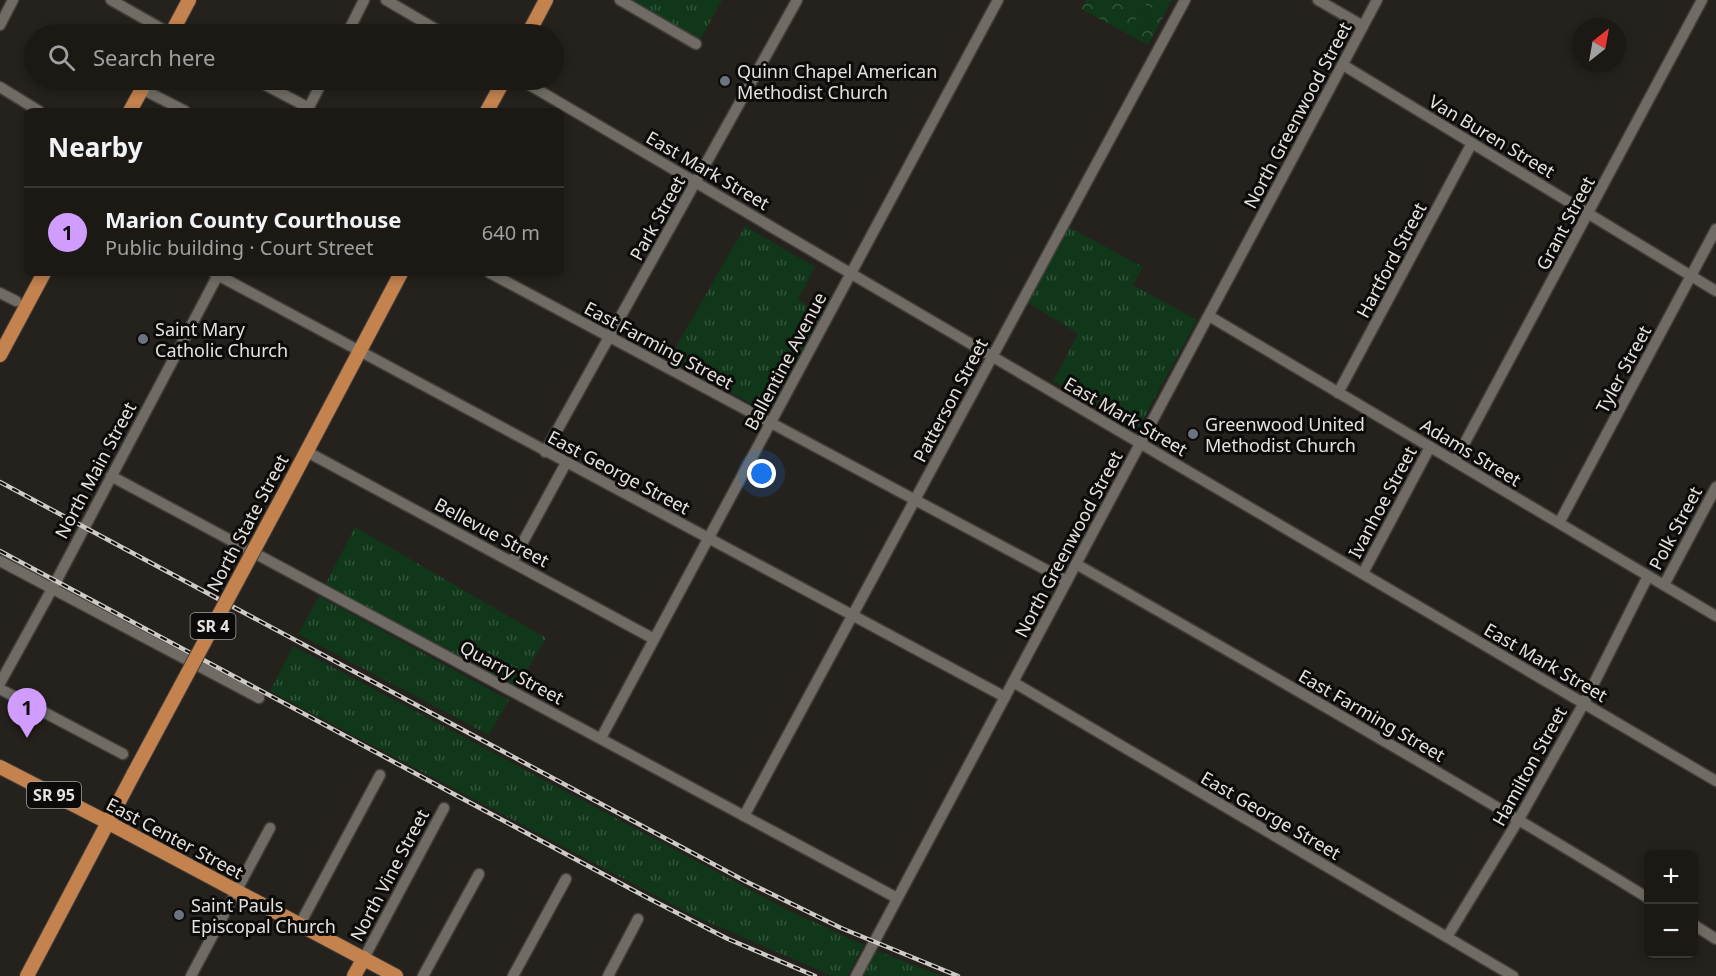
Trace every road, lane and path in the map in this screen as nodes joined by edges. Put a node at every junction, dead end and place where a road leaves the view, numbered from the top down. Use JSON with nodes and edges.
{"nodes":[{"id":1,"x":14,"y":0,"type":"edge"},
{"id":2,"x":111,"y":0,"type":"edge"},
{"id":3,"x":189,"y":0,"type":"edge"},
{"id":4,"x":364,"y":0,"type":"edge"},
{"id":5,"x":386,"y":0,"type":"edge"},
{"id":6,"x":546,"y":0,"type":"edge"},
{"id":7,"x":620,"y":0,"type":"edge"},
{"id":8,"x":797,"y":0,"type":"edge"},
{"id":9,"x":998,"y":0,"type":"edge"},
{"id":10,"x":1185,"y":0,"type":"edge"},
{"id":11,"x":1318,"y":0,"type":"edge"},
{"id":12,"x":1377,"y":0,"type":"edge"},
{"id":13,"x":1702,"y":0,"type":"edge"},
{"id":14,"x":153,"y":24,"type":"edge"},
{"id":15,"x":176,"y":24,"type":"edge"},
{"id":16,"x":352,"y":24,"type":"edge"},
{"id":17,"x":427,"y":24,"type":"edge"},
{"id":18,"x":533,"y":24,"type":"edge"},
{"id":19,"x":0,"y":25,"type":"edge"},
{"id":20,"x":1363,"y":27,"type":"junction"},
{"id":21,"x":696,"y":44,"type":"dead end"},
{"id":22,"x":1343,"y":65,"type":"junction"},
{"id":23,"x":0,"y":87,"type":"edge"},
{"id":24,"x":141,"y":90,"type":"edge"},
{"id":25,"x":153,"y":90,"type":"edge"},
{"id":26,"x":274,"y":90,"type":"edge"},
{"id":27,"x":318,"y":90,"type":"edge"},
{"id":28,"x":499,"y":90,"type":"edge"},
{"id":29,"x":538,"y":90,"type":"edge"},
{"id":30,"x":34,"y":108,"type":"edge"},
{"id":31,"x":132,"y":108,"type":"edge"},
{"id":32,"x":180,"y":108,"type":"edge"},
{"id":33,"x":306,"y":108,"type":"edge"},
{"id":34,"x":309,"y":108,"type":"edge"},
{"id":35,"x":489,"y":108,"type":"edge"},
{"id":36,"x":1472,"y":143,"type":"junction"},
{"id":37,"x":695,"y":182,"type":"junction"},
{"id":38,"x":1589,"y":214,"type":"junction"},
{"id":39,"x":1716,"y":230,"type":"edge"},
{"id":40,"x":851,"y":273,"type":"junction"},
{"id":41,"x":42,"y":276,"type":"edge"},
{"id":42,"x":216,"y":276,"type":"edge"},
{"id":43,"x":221,"y":276,"type":"edge"},
{"id":44,"x":399,"y":276,"type":"edge"},
{"id":45,"x":496,"y":276,"type":"edge"},
{"id":46,"x":1691,"y":276,"type":"junction"},
{"id":47,"x":1716,"y":291,"type":"edge"},
{"id":48,"x":0,"y":293,"type":"edge"},
{"id":49,"x":16,"y":301,"type":"dead end"},
{"id":50,"x":1209,"y":315,"type":"junction"},
{"id":51,"x":609,"y":337,"type":"junction"},
{"id":52,"x":359,"y":351,"type":"junction"},
{"id":53,"x":0,"y":355,"type":"edge"},
{"id":54,"x":992,"y":357,"type":"junction"},
{"id":55,"x":1338,"y":393,"type":"junction"},
{"id":56,"x":771,"y":423,"type":"junction"},
{"id":57,"x":1140,"y":444,"type":"junction"},
{"id":58,"x":1430,"y":447,"type":"junction"},
{"id":59,"x":545,"y":452,"type":"junction"},
{"id":60,"x":313,"y":454,"type":"dead end"},
{"id":61,"x":1455,"y":461,"type":"junction"},
{"id":62,"x":566,"y":463,"type":"junction"},
{"id":63,"x":111,"y":476,"type":"junction"},
{"id":64,"x":1716,"y":487,"type":"edge"},
{"id":65,"x":915,"y":500,"type":"junction"},
{"id":66,"x":1559,"y":523,"type":"junction"},
{"id":67,"x":708,"y":538,"type":"junction"},
{"id":68,"x":0,"y":561,"type":"edge"},
{"id":69,"x":512,"y":562,"type":"junction"},
{"id":70,"x":1076,"y":564,"type":"junction"},
{"id":71,"x":1363,"y":573,"type":"junction"},
{"id":72,"x":1648,"y":576,"type":"junction"},
{"id":73,"x":1067,"y":581,"type":"junction"},
{"id":74,"x":1664,"y":585,"type":"junction"},
{"id":75,"x":52,"y":589,"type":"junction"},
{"id":76,"x":853,"y":616,"type":"junction"},
{"id":77,"x":1716,"y":616,"type":"edge"},
{"id":78,"x":654,"y":639,"type":"junction"},
{"id":79,"x":1013,"y":682,"type":"junction"},
{"id":80,"x":0,"y":683,"type":"edge"},
{"id":81,"x":0,"y":688,"type":"edge"},
{"id":82,"x":1005,"y":697,"type":"junction"},
{"id":83,"x":260,"y":698,"type":"dead end"},
{"id":84,"x":1584,"y":703,"type":"junction"},
{"id":85,"x":601,"y":738,"type":"junction"},
{"id":86,"x":123,"y":754,"type":"dead end"},
{"id":87,"x":0,"y":767,"type":"edge"},
{"id":88,"x":380,"y":775,"type":"dead end"},
{"id":89,"x":1716,"y":781,"type":"edge"},
{"id":90,"x":444,"y":808,"type":"dead end"},
{"id":91,"x":744,"y":816,"type":"junction"},
{"id":92,"x":1519,"y":819,"type":"junction"},
{"id":93,"x":109,"y":823,"type":"junction"},
{"id":94,"x":270,"y":828,"type":"dead end"},
{"id":95,"x":479,"y":874,"type":"dead end"},
{"id":96,"x":566,"y":879,"type":"dead end"},
{"id":97,"x":237,"y":891,"type":"junction"},
{"id":98,"x":1644,"y":896,"type":"edge"},
{"id":99,"x":897,"y":898,"type":"junction"},
{"id":100,"x":638,"y":919,"type":"dead end"},
{"id":101,"x":300,"y":924,"type":"junction"},
{"id":102,"x":1698,"y":928,"type":"edge"},
{"id":103,"x":1447,"y":937,"type":"junction"},
{"id":104,"x":1716,"y":939,"type":"edge"},
{"id":105,"x":364,"y":958,"type":"junction"},
{"id":106,"x":27,"y":976,"type":"edge"},
{"id":107,"x":191,"y":976,"type":"edge"},
{"id":108,"x":354,"y":976,"type":"edge"},
{"id":109,"x":396,"y":976,"type":"edge"},
{"id":110,"x":423,"y":976,"type":"edge"},
{"id":111,"x":513,"y":976,"type":"edge"},
{"id":112,"x":608,"y":976,"type":"edge"},
{"id":113,"x":856,"y":976,"type":"edge"},
{"id":114,"x":1513,"y":976,"type":"edge"}],
"edges":[{"from":1,"to":19,"type":"street"},
{"from":2,"to":14,"type":"street"},
{"from":3,"to":15,"type":"main road"},
{"from":4,"to":16,"type":"street"},
{"from":5,"to":17,"type":"street"},
{"from":6,"to":18,"type":"main road"},
{"from":7,"to":21,"type":"street"},
{"from":8,"to":37,"type":"street","name":"Park Street"},
{"from":9,"to":40,"type":"street","name":"Ballentine Avenue"},
{"from":10,"to":54,"type":"street","name":"Patterson Street"},
{"from":11,"to":20,"type":"street"},
{"from":12,"to":20,"type":"street","name":"North Greenwood Street"},
{"from":13,"to":38,"type":"street","name":"Grant Street"},
{"from":20,"to":22,"type":"street","name":"North Greenwood Street"},
{"from":22,"to":36,"type":"street","name":"Van Buren Street"},
{"from":22,"to":50,"type":"street","name":"North Greenwood Street"},
{"from":23,"to":30,"type":"street"},
{"from":24,"to":31,"type":"main road"},
{"from":25,"to":32,"type":"street"},
{"from":26,"to":33,"type":"street"},
{"from":27,"to":34,"type":"street"},
{"from":28,"to":35,"type":"main road"},
{"from":29,"to":37,"type":"street","name":"East Mark Street"},
{"from":36,"to":38,"type":"street","name":"Van Buren Street"},
{"from":36,"to":55,"type":"street","name":"Hartford Street"},
{"from":37,"to":40,"type":"street","name":"East Mark Street"},
{"from":37,"to":51,"type":"street","name":"Park Street"},
{"from":38,"to":46,"type":"street","name":"Van Buren Street"},
{"from":38,"to":61,"type":"street","name":"Grant Street"},
{"from":39,"to":46,"type":"street","name":"Tyler Street"},
{"from":40,"to":54,"type":"street","name":"East Mark Street"},
{"from":40,"to":56,"type":"street","name":"Ballentine Avenue"},
{"from":41,"to":53,"type":"main road"},
{"from":42,"to":63,"type":"street","name":"North Main Street"},
{"from":43,"to":52,"type":"street","name":"East George Street"},
{"from":44,"to":52,"type":"main road","name":"North State Street","number":"SR 4"},
{"from":45,"to":51,"type":"street","name":"East Farming Street"},
{"from":46,"to":47,"type":"street","name":"Van Buren Street"},
{"from":46,"to":66,"type":"street","name":"Tyler Street"},
{"from":48,"to":49,"type":"street"},
{"from":50,"to":55,"type":"street","name":"Adams Street"},
{"from":50,"to":57,"type":"street","name":"North Greenwood Street"},
{"from":51,"to":56,"type":"street","name":"East Farming Street"},
{"from":51,"to":59,"type":"street","name":"Park Street"},
{"from":52,"to":59,"type":"street","name":"East George Street"},
{"from":52,"to":93,"type":"main road","name":"North State Street","number":"SR 4","bridge":true},
{"from":54,"to":57,"type":"street","name":"East Mark Street"},
{"from":54,"to":65,"type":"street","name":"Patterson Street"},
{"from":55,"to":58,"type":"street","name":"Adams Street"},
{"from":56,"to":65,"type":"street","name":"East Farming Street"},
{"from":56,"to":67,"type":"street","name":"Ballentine Avenue"},
{"from":57,"to":70,"type":"street","name":"North Greenwood Street"},
{"from":57,"to":71,"type":"street","name":"East Mark Street"},
{"from":58,"to":61,"type":"street","name":"Adams Street"},
{"from":58,"to":71,"type":"street","name":"Ivanhoe Street"},
{"from":59,"to":62,"type":"street","name":"East George Street"},
{"from":60,"to":69,"type":"street","name":"Bellevue Street"},
{"from":61,"to":66,"type":"street","name":"Adams Street"},
{"from":62,"to":67,"type":"street","name":"East George Street"},
{"from":62,"to":69,"type":"street"},
{"from":63,"to":75,"type":"street","name":"North Main Street"},
{"from":63,"to":85,"type":"street","name":"Quarry Street"},
{"from":64,"to":74,"type":"street","name":"Polk Street"},
{"from":65,"to":73,"type":"street","name":"East Farming Street"},
{"from":65,"to":76,"type":"street","name":"Patterson Street"},
{"from":66,"to":72,"type":"street","name":"Adams Street"},
{"from":67,"to":76,"type":"street","name":"East George Street"},
{"from":67,"to":78,"type":"street","name":"Ballentine Avenue"},
{"from":68,"to":75,"type":"street"},
{"from":69,"to":78,"type":"street","name":"Bellevue Street"},
{"from":70,"to":73,"type":"street","name":"North Greenwood Street"},
{"from":70,"to":92,"type":"street","name":"East Farming Street"},
{"from":71,"to":84,"type":"street","name":"East Mark Street"},
{"from":72,"to":74,"type":"street","name":"Adams Street"},
{"from":72,"to":84,"type":"street","name":"Hamilton Street"},
{"from":73,"to":79,"type":"street","name":"North Greenwood Street"},
{"from":74,"to":77,"type":"street","name":"Adams Street"},
{"from":75,"to":80,"type":"street","name":"North Main Street"},
{"from":75,"to":83,"type":"street"},
{"from":76,"to":82,"type":"street","name":"East George Street"},
{"from":76,"to":91,"type":"street","name":"Patterson Street"},
{"from":78,"to":85,"type":"street","name":"Ballentine Avenue"},
{"from":79,"to":82,"type":"street","name":"North Greenwood Street"},
{"from":79,"to":103,"type":"street","name":"East George Street"},
{"from":81,"to":86,"type":"street"},
{"from":82,"to":99,"type":"street","name":"North Greenwood Street"},
{"from":84,"to":89,"type":"street","name":"East Mark Street"},
{"from":84,"to":92,"type":"street","name":"Hamilton Street"},
{"from":85,"to":91,"type":"street","name":"Quarry Street"},
{"from":87,"to":93,"type":"main road","name":"East Center Street","number":"SR 95"},
{"from":88,"to":101,"type":"street"},
{"from":90,"to":105,"type":"street","name":"North Vine Street"},
{"from":91,"to":99,"type":"street","name":"Quarry Street"},
{"from":92,"to":98,"type":"street","name":"East Farming Street"},
{"from":92,"to":103,"type":"street","name":"Hamilton Street"},
{"from":93,"to":97,"type":"main road","name":"East Center Street","number":"SR 95"},
{"from":93,"to":106,"type":"main road","number":"SR 4"},
{"from":94,"to":97,"type":"street"},
{"from":95,"to":110,"type":"street"},
{"from":96,"to":111,"type":"street"},
{"from":97,"to":101,"type":"main road","name":"East Center Street","number":"SR 95"},
{"from":97,"to":107,"type":"street"},
{"from":99,"to":113,"type":"street","name":"North Greenwood Street"},
{"from":100,"to":112,"type":"street"},
{"from":101,"to":105,"type":"main road","name":"East Center Street","number":"SR 95"},
{"from":102,"to":104,"type":"street"},
{"from":103,"to":114,"type":"street","name":"East George Street"},
{"from":105,"to":108,"type":"main road"},
{"from":105,"to":109,"type":"main road","name":"East Center Street"}]}
